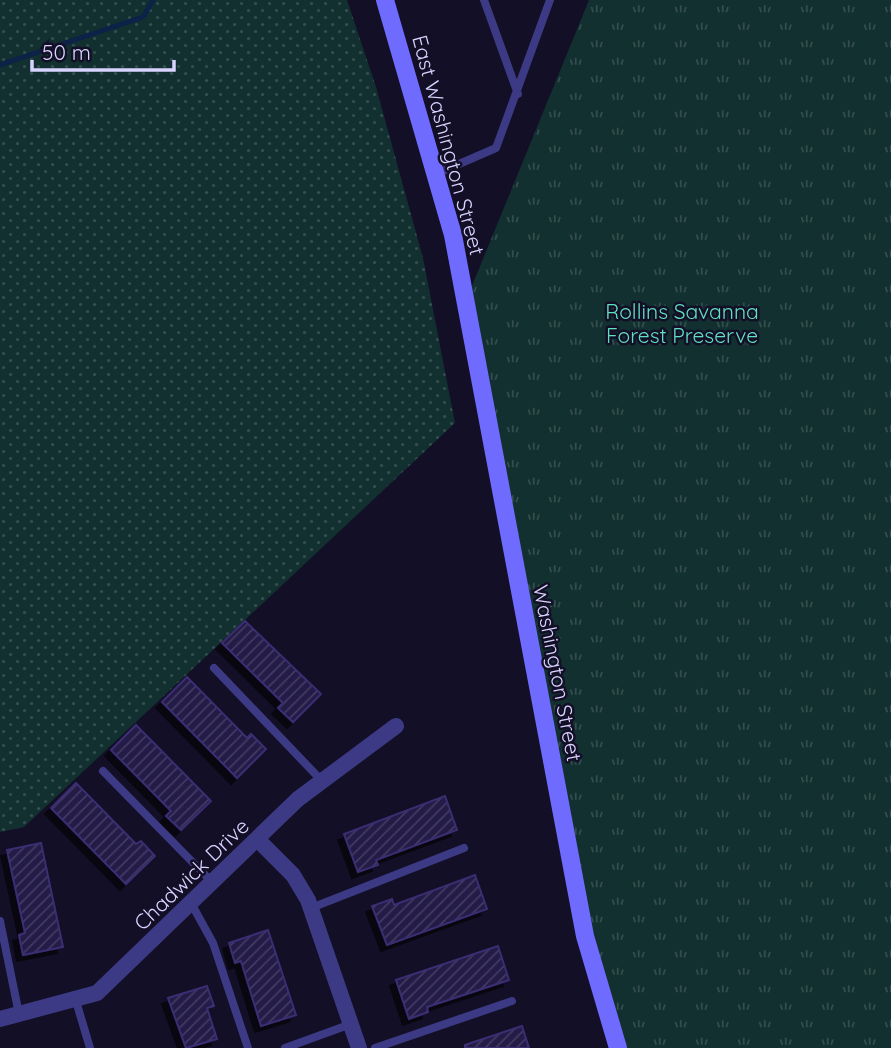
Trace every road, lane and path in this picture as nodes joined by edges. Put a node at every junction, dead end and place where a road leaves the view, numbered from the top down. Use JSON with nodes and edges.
{"nodes":[{"id":1,"x":385,"y":0,"type":"edge"},
{"id":2,"x":484,"y":0,"type":"edge"},
{"id":3,"x":550,"y":0,"type":"edge"},
{"id":4,"x":519,"y":94,"type":"junction"},
{"id":5,"x":436,"y":174,"type":"junction"},
{"id":6,"x":465,"y":303,"type":"joint"},
{"id":7,"x":214,"y":668,"type":"dead end"},
{"id":8,"x":396,"y":726,"type":"dead end"},
{"id":9,"x":103,"y":771,"type":"dead end"},
{"id":10,"x":322,"y":781,"type":"junction"},
{"id":11,"x":257,"y":839,"type":"junction"},
{"id":12,"x":464,"y":848,"type":"dead end"},
{"id":13,"x":212,"y":882,"type":"junction"},
{"id":14,"x":191,"y":903,"type":"junction"},
{"id":15,"x":311,"y":908,"type":"junction"},
{"id":16,"x":0,"y":922,"type":"edge"},
{"id":17,"x":76,"y":1001,"type":"junction"},
{"id":18,"x":512,"y":1001,"type":"dead end"},
{"id":19,"x":19,"y":1014,"type":"junction"},
{"id":20,"x":0,"y":1019,"type":"edge"},
{"id":21,"x":351,"y":1024,"type":"junction"},
{"id":22,"x":90,"y":1048,"type":"edge"},
{"id":23,"x":248,"y":1048,"type":"edge"},
{"id":24,"x":285,"y":1048,"type":"edge"},
{"id":25,"x":359,"y":1048,"type":"edge"},
{"id":26,"x":375,"y":1048,"type":"edge"},
{"id":27,"x":618,"y":1048,"type":"edge"}],
"edges":[{"from":1,"to":5,"type":"main road","name":"East Washington Street"},
{"from":2,"to":4,"type":"lane"},
{"from":3,"to":4,"type":"lane"},
{"from":4,"to":5,"type":"lane"},
{"from":5,"to":6,"type":"main road","name":"East Washington Street"},
{"from":6,"to":27,"type":"main road","name":"Washington Street"},
{"from":7,"to":10,"type":"lane"},
{"from":8,"to":10,"type":"street","name":"Chadwick Drive"},
{"from":9,"to":13,"type":"lane"},
{"from":10,"to":11,"type":"street","name":"Chadwick Drive"},
{"from":11,"to":13,"type":"street","name":"Chadwick Drive"},
{"from":11,"to":15,"type":"street"},
{"from":12,"to":15,"type":"lane"},
{"from":13,"to":14,"type":"street","name":"Chadwick Drive"},
{"from":14,"to":17,"type":"street","name":"Chadwick Drive"},
{"from":14,"to":23,"type":"lane"},
{"from":15,"to":21,"type":"street"},
{"from":16,"to":19,"type":"lane"},
{"from":17,"to":19,"type":"street","name":"Chadwick Drive"},
{"from":17,"to":22,"type":"lane"},
{"from":18,"to":26,"type":"lane"},
{"from":19,"to":20,"type":"street","name":"Chadwick Drive"},
{"from":21,"to":24,"type":"lane"},
{"from":21,"to":25,"type":"street"}]}
